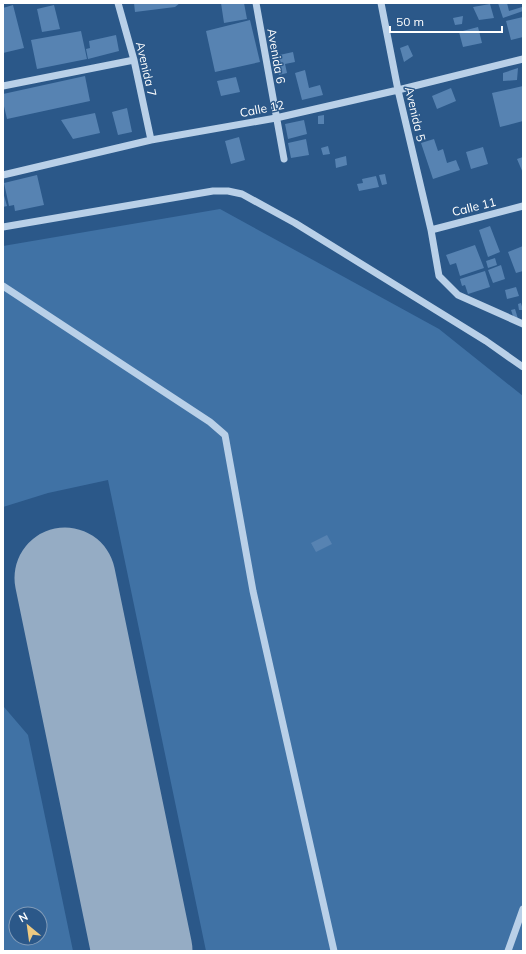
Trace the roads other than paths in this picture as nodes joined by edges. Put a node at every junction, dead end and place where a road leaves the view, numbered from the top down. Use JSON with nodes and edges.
{"nodes":[{"id":1,"x":118,"y":3,"type":"edge"},
{"id":2,"x":256,"y":3,"type":"edge"},
{"id":3,"x":381,"y":3,"type":"edge"},
{"id":4,"x":523,"y":59,"type":"edge"},
{"id":5,"x":134,"y":60,"type":"junction"},
{"id":6,"x":3,"y":86,"type":"edge"},
{"id":7,"x":398,"y":90,"type":"junction"},
{"id":8,"x":276,"y":118,"type":"junction"},
{"id":9,"x":151,"y":140,"type":"junction"},
{"id":10,"x":284,"y":159,"type":"dead end"},
{"id":11,"x":3,"y":175,"type":"edge"},
{"id":12,"x":523,"y":206,"type":"edge"},
{"id":13,"x":3,"y":227,"type":"edge"},
{"id":14,"x":431,"y":230,"type":"junction"},
{"id":15,"x":3,"y":286,"type":"edge"},
{"id":16,"x":523,"y":324,"type":"edge"},
{"id":17,"x":523,"y":367,"type":"edge"},
{"id":18,"x":523,"y":909,"type":"edge"},
{"id":19,"x":334,"y":951,"type":"edge"},
{"id":20,"x":508,"y":951,"type":"edge"}],
"edges":[{"from":1,"to":5,"type":"street","name":"Avenida 7"},
{"from":2,"to":8,"type":"street","name":"Avenida 6"},
{"from":3,"to":7,"type":"street","name":"Avenida 5"},
{"from":4,"to":7,"type":"street","name":"Calle 12"},
{"from":5,"to":6,"type":"street"},
{"from":5,"to":9,"type":"street","name":"Avenida 7"},
{"from":7,"to":8,"type":"street","name":"Calle 12"},
{"from":7,"to":14,"type":"street","name":"Avenida 5"},
{"from":8,"to":9,"type":"street","name":"Calle 12"},
{"from":8,"to":10,"type":"street","name":"Avenida 6"},
{"from":9,"to":11,"type":"street","name":"Calle 12"},
{"from":12,"to":14,"type":"street","name":"Calle 11"},
{"from":13,"to":17,"type":"street"},
{"from":14,"to":16,"type":"street"},
{"from":15,"to":19,"type":"street"},
{"from":18,"to":20,"type":"street"}]}
